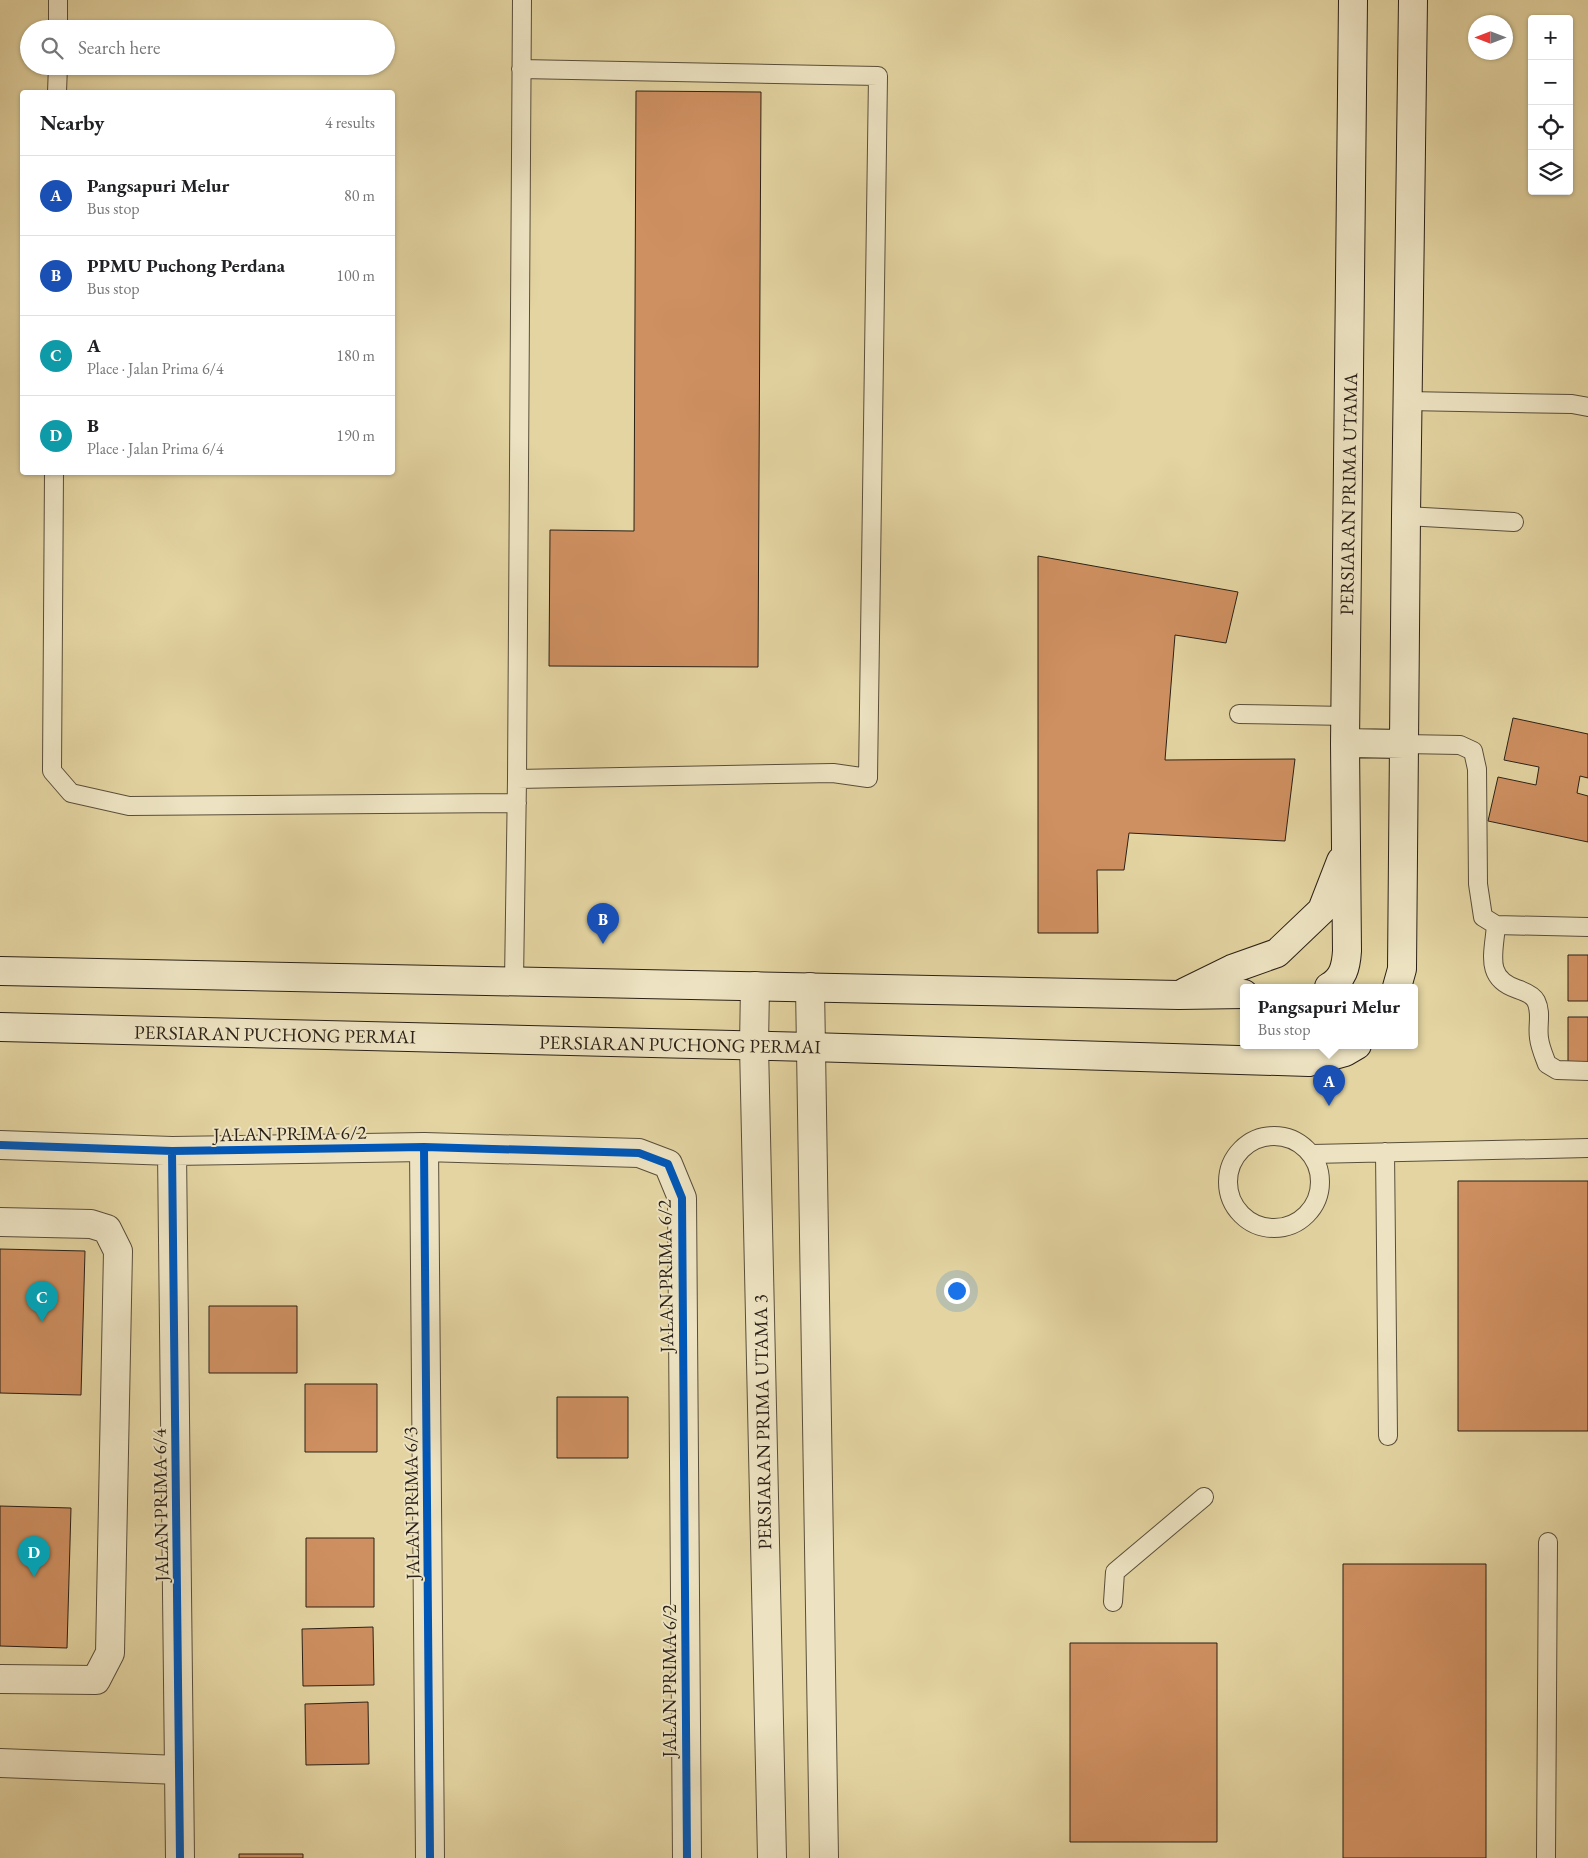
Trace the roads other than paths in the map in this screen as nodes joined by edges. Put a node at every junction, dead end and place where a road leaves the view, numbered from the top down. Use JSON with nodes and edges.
{"nodes":[{"id":1,"x":58,"y":0,"type":"edge"},
{"id":2,"x":522,"y":0,"type":"edge"},
{"id":3,"x":1353,"y":0,"type":"edge"},
{"id":4,"x":1413,"y":0,"type":"edge"},
{"id":5,"x":58,"y":20,"type":"edge"},
{"id":6,"x":522,"y":69,"type":"junction"},
{"id":7,"x":58,"y":75,"type":"edge"},
{"id":8,"x":57,"y":90,"type":"edge"},
{"id":9,"x":1407,"y":401,"type":"junction"},
{"id":10,"x":1588,"y":406,"type":"edge"},
{"id":11,"x":54,"y":475,"type":"edge"},
{"id":12,"x":1406,"y":516,"type":"junction"},
{"id":13,"x":1514,"y":522,"type":"dead end"},
{"id":14,"x":1239,"y":714,"type":"dead end"},
{"id":15,"x":1345,"y":716,"type":"junction"},
{"id":16,"x":1344,"y":743,"type":"junction"},
{"id":17,"x":1404,"y":744,"type":"junction"},
{"id":18,"x":518,"y":779,"type":"junction"},
{"id":19,"x":517,"y":803,"type":"junction"},
{"id":20,"x":1346,"y":850,"type":"junction"},
{"id":21,"x":1496,"y":925,"type":"junction"},
{"id":22,"x":1588,"y":927,"type":"edge"},
{"id":23,"x":0,"y":971,"type":"edge"},
{"id":24,"x":514,"y":981,"type":"junction"},
{"id":25,"x":1335,"y":984,"type":"edge"},
{"id":26,"x":1397,"y":984,"type":"edge"},
{"id":27,"x":755,"y":986,"type":"junction"},
{"id":28,"x":810,"y":987,"type":"junction"},
{"id":29,"x":1240,"y":994,"type":"edge"},
{"id":30,"x":1179,"y":995,"type":"junction"},
{"id":31,"x":0,"y":1027,"type":"edge"},
{"id":32,"x":754,"y":1046,"type":"junction"},
{"id":33,"x":810,"y":1047,"type":"junction"},
{"id":34,"x":1350,"y":1049,"type":"edge"},
{"id":35,"x":1588,"y":1071,"type":"edge"},
{"id":36,"x":0,"y":1145,"type":"edge"},
{"id":37,"x":424,"y":1147,"type":"junction"},
{"id":38,"x":1588,"y":1148,"type":"edge"},
{"id":39,"x":172,"y":1151,"type":"junction"},
{"id":40,"x":1385,"y":1152,"type":"junction"},
{"id":41,"x":1312,"y":1154,"type":"junction"},
{"id":42,"x":0,"y":1222,"type":"edge"},
{"id":43,"x":1388,"y":1436,"type":"dead end"},
{"id":44,"x":1204,"y":1497,"type":"dead end"},
{"id":45,"x":1548,"y":1542,"type":"dead end"},
{"id":46,"x":1113,"y":1602,"type":"dead end"},
{"id":47,"x":0,"y":1679,"type":"edge"},
{"id":48,"x":0,"y":1763,"type":"edge"},
{"id":49,"x":179,"y":1770,"type":"junction"},
{"id":50,"x":180,"y":1858,"type":"edge"},
{"id":51,"x":430,"y":1858,"type":"edge"},
{"id":52,"x":686,"y":1858,"type":"edge"},
{"id":53,"x":772,"y":1858,"type":"edge"},
{"id":54,"x":824,"y":1858,"type":"edge"},
{"id":55,"x":1546,"y":1858,"type":"edge"}],
"edges":[{"from":1,"to":5,"type":"lane"},
{"from":2,"to":6,"type":"lane"},
{"from":3,"to":15,"type":"street","name":"PERSIARAN PRIMA UTAMA"},
{"from":4,"to":9,"type":"street"},
{"from":6,"to":18,"type":"lane"},
{"from":6,"to":18,"type":"lane"},
{"from":7,"to":8,"type":"lane"},
{"from":9,"to":10,"type":"lane"},
{"from":9,"to":12,"type":"street"},
{"from":11,"to":19,"type":"lane"},
{"from":12,"to":13,"type":"lane"},
{"from":12,"to":17,"type":"street"},
{"from":14,"to":15,"type":"lane"},
{"from":15,"to":16,"type":"street","name":"PERSIARAN PRIMA UTAMA"},
{"from":16,"to":17,"type":"street"},
{"from":16,"to":20,"type":"street","name":"PERSIARAN PRIMA UTAMA"},
{"from":17,"to":21,"type":"lane"},
{"from":17,"to":26,"type":"street"},
{"from":18,"to":19,"type":"lane"},
{"from":19,"to":24,"type":"lane"},
{"from":20,"to":25,"type":"street","name":"PERSIARAN PRIMA UTAMA"},
{"from":20,"to":30,"type":"street"},
{"from":21,"to":22,"type":"lane"},
{"from":21,"to":35,"type":"lane"},
{"from":23,"to":24,"type":"street"},
{"from":24,"to":27,"type":"street"},
{"from":27,"to":28,"type":"street"},
{"from":27,"to":32,"type":"street","name":"PERSIARAN PRIMA UTAMA 3"},
{"from":28,"to":30,"type":"street"},
{"from":28,"to":33,"type":"street"},
{"from":29,"to":30,"type":"street"},
{"from":31,"to":32,"type":"street","name":"PERSIARAN PUCHONG PERMAI"},
{"from":32,"to":33,"type":"street","name":"PERSIARAN PUCHONG PERMAI"},
{"from":32,"to":53,"type":"street","name":"PERSIARAN PRIMA UTAMA 3"},
{"from":33,"to":34,"type":"street","name":"PERSIARAN PUCHONG PERMAI"},
{"from":33,"to":54,"type":"street"},
{"from":36,"to":39,"type":"street","name":"JALAN PRIMA 6/2"},
{"from":37,"to":39,"type":"street","name":"JALAN PRIMA 6/2"},
{"from":37,"to":51,"type":"street","name":"JALAN PRIMA 6/3"},
{"from":37,"to":52,"type":"street","name":"JALAN PRIMA 6/2"},
{"from":38,"to":40,"type":"lane"},
{"from":39,"to":49,"type":"street","name":"JALAN PRIMA 6/4"},
{"from":40,"to":41,"type":"lane"},
{"from":40,"to":43,"type":"lane"},
{"from":41,"to":41,"type":"lane"},
{"from":42,"to":47,"type":"street"},
{"from":44,"to":46,"type":"lane"},
{"from":45,"to":55,"type":"lane"},
{"from":48,"to":49,"type":"street"},
{"from":49,"to":50,"type":"street","name":"JALAN PRIMA 6/4"}]}
